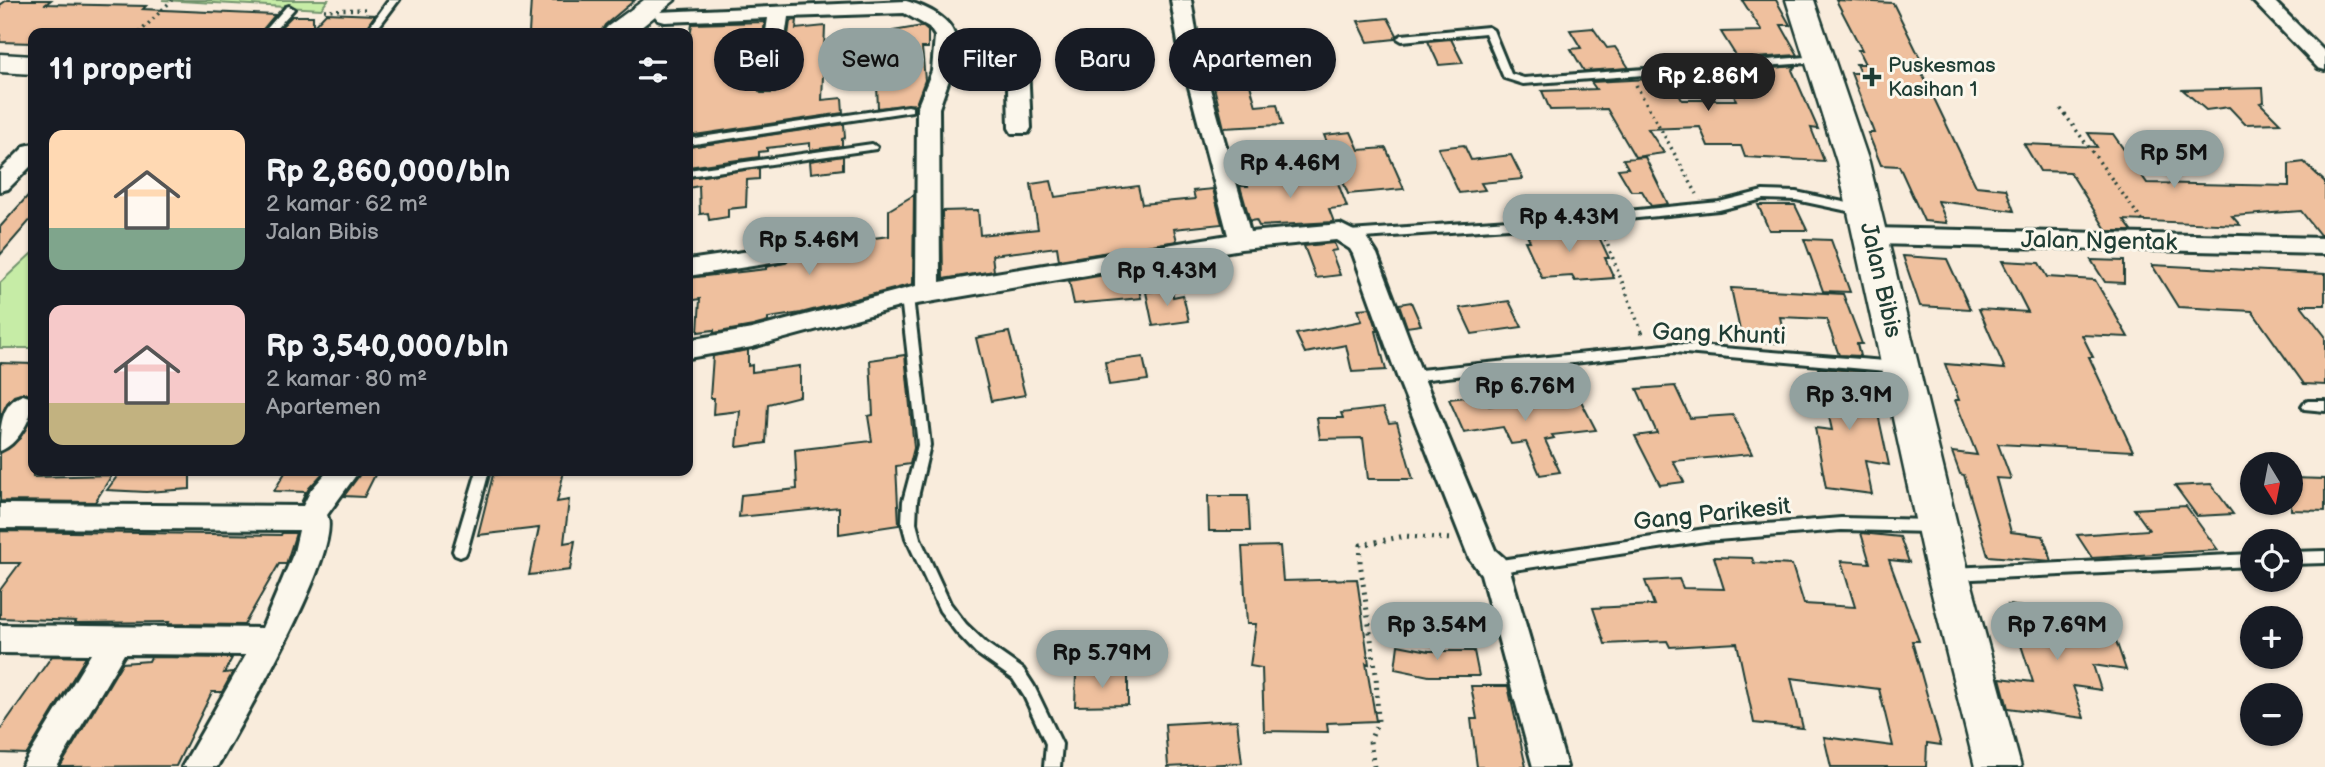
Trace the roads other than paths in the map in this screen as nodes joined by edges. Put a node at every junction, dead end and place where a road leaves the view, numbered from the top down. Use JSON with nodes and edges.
{"nodes":[{"id":1,"x":394,"y":0,"type":"edge"},
{"id":2,"x":1181,"y":0,"type":"edge"},
{"id":3,"x":1800,"y":0,"type":"edge"},
{"id":4,"x":2262,"y":0,"type":"edge"},
{"id":5,"x":289,"y":9,"type":"dead end"},
{"id":6,"x":664,"y":12,"type":"edge"},
{"id":7,"x":779,"y":12,"type":"junction"},
{"id":8,"x":272,"y":28,"type":"edge"},
{"id":9,"x":373,"y":28,"type":"edge"},
{"id":10,"x":628,"y":28,"type":"edge"},
{"id":11,"x":777,"y":28,"type":"edge"},
{"id":12,"x":941,"y":28,"type":"edge"},
{"id":13,"x":1402,"y":38,"type":"dead end"},
{"id":14,"x":1821,"y":59,"type":"junction"},
{"id":15,"x":0,"y":63,"type":"edge"},
{"id":16,"x":2325,"y":64,"type":"edge"},
{"id":17,"x":28,"y":65,"type":"edge"},
{"id":18,"x":938,"y":82,"type":"edge"},
{"id":19,"x":1019,"y":91,"type":"edge"},
{"id":20,"x":908,"y":109,"type":"dead end"},
{"id":21,"x":1020,"y":128,"type":"dead end"},
{"id":22,"x":693,"y":141,"type":"edge"},
{"id":23,"x":872,"y":147,"type":"dead end"},
{"id":24,"x":28,"y":156,"type":"edge"},
{"id":25,"x":693,"y":172,"type":"edge"},
{"id":26,"x":0,"y":184,"type":"edge"},
{"id":27,"x":1869,"y":224,"type":"junction"},
{"id":28,"x":1349,"y":235,"type":"junction"},
{"id":29,"x":1241,"y":241,"type":"junction"},
{"id":30,"x":2325,"y":246,"type":"edge"},
{"id":31,"x":777,"y":255,"type":"dead end"},
{"id":32,"x":693,"y":267,"type":"edge"},
{"id":33,"x":917,"y":295,"type":"junction"},
{"id":34,"x":693,"y":346,"type":"edge"},
{"id":35,"x":1902,"y":368,"type":"junction"},
{"id":36,"x":1410,"y":376,"type":"junction"},
{"id":37,"x":19,"y":405,"type":"edge"},
{"id":38,"x":2308,"y":406,"type":"dead end"},
{"id":39,"x":2325,"y":406,"type":"edge"},
{"id":40,"x":0,"y":440,"type":"edge"},
{"id":41,"x":341,"y":476,"type":"edge"},
{"id":42,"x":482,"y":476,"type":"edge"},
{"id":43,"x":0,"y":516,"type":"edge"},
{"id":44,"x":312,"y":518,"type":"junction"},
{"id":45,"x":1937,"y":526,"type":"junction"},
{"id":46,"x":460,"y":551,"type":"dead end"},
{"id":47,"x":2325,"y":557,"type":"edge"},
{"id":48,"x":2303,"y":558,"type":"edge"},
{"id":49,"x":2240,"y":561,"type":"edge"},
{"id":50,"x":1489,"y":562,"type":"junction"},
{"id":51,"x":1948,"y":574,"type":"junction"},
{"id":52,"x":0,"y":639,"type":"edge"},
{"id":53,"x":116,"y":640,"type":"junction"},
{"id":54,"x":271,"y":642,"type":"junction"},
{"id":55,"x":39,"y":767,"type":"edge"},
{"id":56,"x":199,"y":767,"type":"edge"},
{"id":57,"x":1052,"y":767,"type":"edge"},
{"id":58,"x":1550,"y":767,"type":"edge"},
{"id":59,"x":1998,"y":767,"type":"edge"}],
"edges":[{"from":1,"to":9,"type":"lane"},
{"from":2,"to":29,"type":"street"},
{"from":3,"to":14,"type":"main road","name":"Jalan Bibis"},
{"from":4,"to":16,"type":"street"},
{"from":5,"to":8,"type":"lane"},
{"from":6,"to":7,"type":"street"},
{"from":6,"to":10,"type":"main road"},
{"from":7,"to":11,"type":"street"},
{"from":7,"to":12,"type":"street"},
{"from":13,"to":14,"type":"lane"},
{"from":14,"to":27,"type":"main road","name":"Jalan Bibis"},
{"from":15,"to":17,"type":"main road"},
{"from":18,"to":33,"type":"street"},
{"from":19,"to":21,"type":"street"},
{"from":20,"to":22,"type":"lane"},
{"from":23,"to":25,"type":"lane"},
{"from":24,"to":26,"type":"street"},
{"from":27,"to":28,"type":"lane"},
{"from":27,"to":30,"type":"street","name":"Jalan Ngentak"},
{"from":27,"to":35,"type":"main road","name":"Jalan Bibis"},
{"from":28,"to":29,"type":"street"},
{"from":28,"to":36,"type":"street"},
{"from":29,"to":33,"type":"street"},
{"from":31,"to":32,"type":"street"},
{"from":33,"to":34,"type":"street"},
{"from":33,"to":57,"type":"lane"},
{"from":35,"to":36,"type":"lane","name":"Gang Khunti"},
{"from":35,"to":45,"type":"main road","name":"Jalan Bibis"},
{"from":36,"to":50,"type":"street"},
{"from":37,"to":40,"type":"street"},
{"from":38,"to":39,"type":"lane"},
{"from":41,"to":44,"type":"street"},
{"from":42,"to":46,"type":"lane"},
{"from":43,"to":44,"type":"street"},
{"from":44,"to":54,"type":"street"},
{"from":45,"to":50,"type":"lane","name":"Gang Parikesit"},
{"from":45,"to":51,"type":"main road","name":"Jalan Bibis"},
{"from":47,"to":48,"type":"lane"},
{"from":49,"to":51,"type":"lane"},
{"from":50,"to":58,"type":"street"},
{"from":51,"to":59,"type":"main road","name":"Jalan Bibis"},
{"from":52,"to":53,"type":"street"},
{"from":53,"to":54,"type":"street"},
{"from":53,"to":55,"type":"street"},
{"from":54,"to":56,"type":"street"}]}
